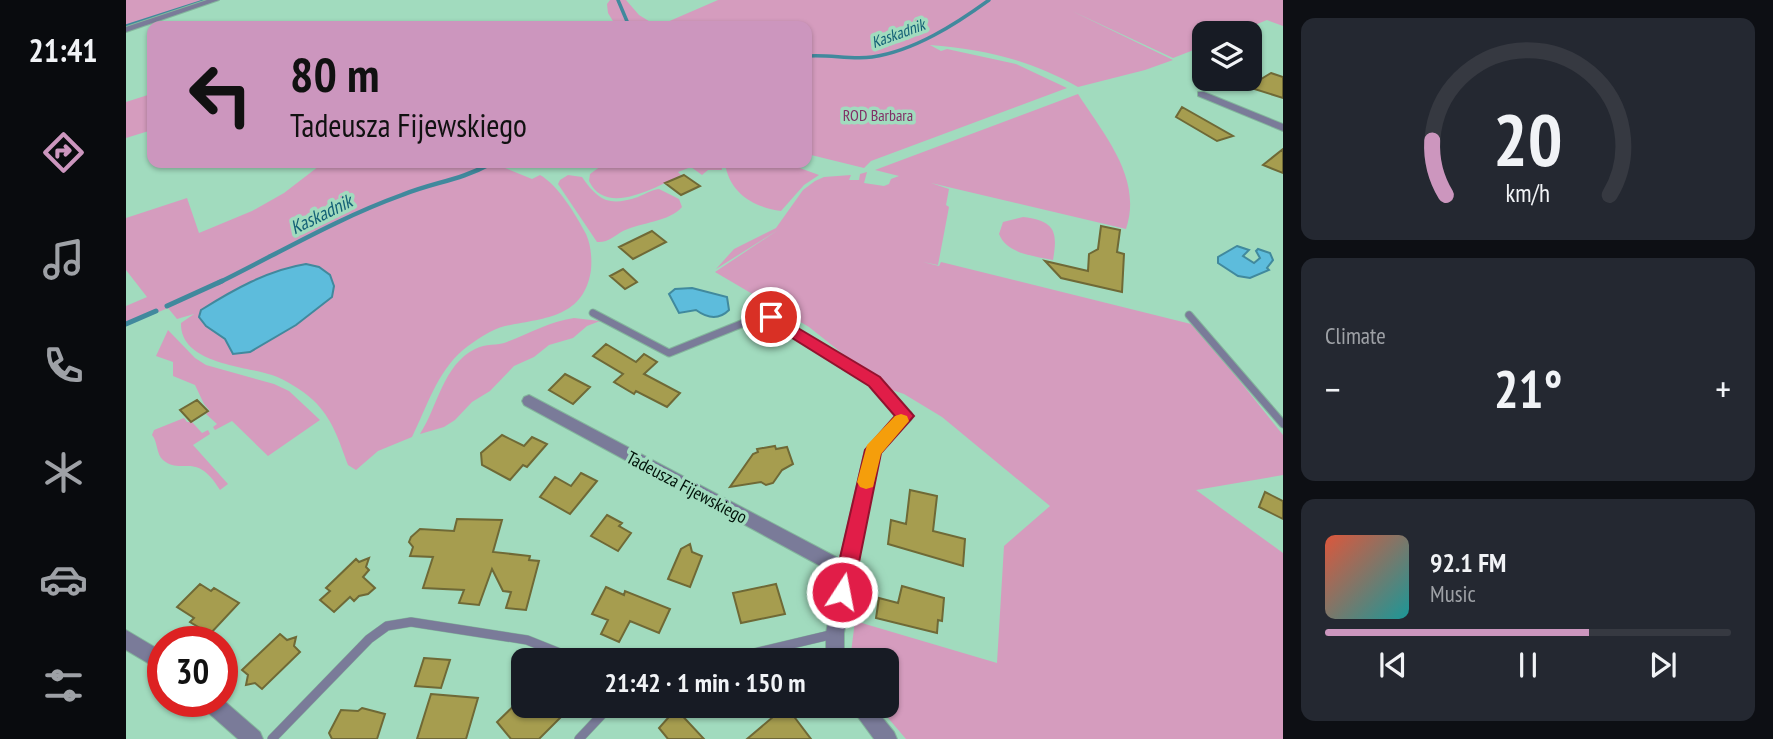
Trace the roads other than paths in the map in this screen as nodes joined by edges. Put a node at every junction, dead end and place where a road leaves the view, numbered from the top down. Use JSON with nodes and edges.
{"nodes":[{"id":1,"x":215,"y":0,"type":"edge"},
{"id":2,"x":153,"y":21,"type":"edge"},
{"id":3,"x":147,"y":23,"type":"edge"},
{"id":4,"x":126,"y":30,"type":"edge"},
{"id":5,"x":1201,"y":94,"type":"dead end"},
{"id":6,"x":1283,"y":128,"type":"edge"},
{"id":7,"x":593,"y":313,"type":"dead end"},
{"id":8,"x":1189,"y":315,"type":"dead end"},
{"id":9,"x":529,"y":401,"type":"dead end"},
{"id":10,"x":906,"y":416,"type":"joint"},
{"id":11,"x":1283,"y":424,"type":"edge"},
{"id":12,"x":846,"y":571,"type":"junction"},
{"id":13,"x":835,"y":633,"type":"junction"},
{"id":14,"x":128,"y":644,"type":"edge"},
{"id":15,"x":547,"y":648,"type":"edge"},
{"id":16,"x":774,"y":648,"type":"edge"},
{"id":17,"x":835,"y":648,"type":"edge"},
{"id":18,"x":147,"y":654,"type":"edge"},
{"id":19,"x":228,"y":717,"type":"edge"},
{"id":20,"x":599,"y":718,"type":"edge"},
{"id":21,"x":870,"y":718,"type":"edge"},
{"id":22,"x":253,"y":739,"type":"edge"},
{"id":23,"x":272,"y":739,"type":"edge"},
{"id":24,"x":579,"y":739,"type":"edge"},
{"id":25,"x":887,"y":739,"type":"edge"}],
"edges":[{"from":1,"to":2,"type":"street"},
{"from":3,"to":4,"type":"street"},
{"from":5,"to":6,"type":"street"},
{"from":7,"to":10,"type":"lane"},
{"from":8,"to":11,"type":"lane"},
{"from":9,"to":12,"type":"street","name":"Tadeusza Fijewskiego"},
{"from":10,"to":12,"type":"street"},
{"from":12,"to":13,"type":"street"},
{"from":13,"to":16,"type":"lane"},
{"from":13,"to":17,"type":"street"},
{"from":14,"to":18,"type":"street"},
{"from":15,"to":23,"type":"lane"},
{"from":19,"to":22,"type":"street"},
{"from":20,"to":24,"type":"lane"},
{"from":21,"to":25,"type":"street"}]}
